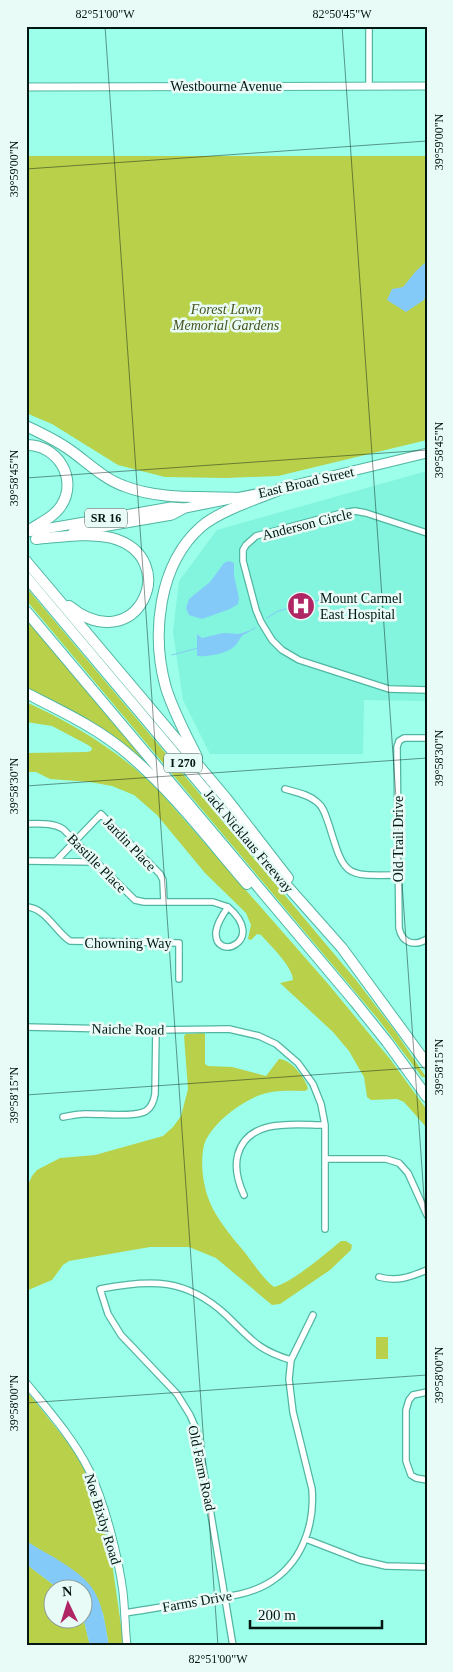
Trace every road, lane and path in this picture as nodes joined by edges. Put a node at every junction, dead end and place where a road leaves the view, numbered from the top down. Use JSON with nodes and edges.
{"nodes":[{"id":1,"x":370,"y":26,"type":"edge"},
{"id":2,"x":369,"y":86,"type":"junction"},
{"id":3,"x":427,"y":86,"type":"edge"},
{"id":4,"x":26,"y":87,"type":"edge"},
{"id":5,"x":26,"y":427,"type":"edge"},
{"id":6,"x":26,"y":444,"type":"edge"},
{"id":7,"x":427,"y":453,"type":"edge"},
{"id":8,"x":284,"y":488,"type":"junction"},
{"id":9,"x":238,"y":498,"type":"junction"},
{"id":10,"x":185,"y":508,"type":"junction"},
{"id":11,"x":26,"y":532,"type":"edge"},
{"id":12,"x":427,"y":533,"type":"edge"},
{"id":13,"x":31,"y":540,"type":"edge"},
{"id":14,"x":26,"y":561,"type":"edge"},
{"id":15,"x":26,"y":577,"type":"edge"},
{"id":16,"x":45,"y":583,"type":"junction"},
{"id":17,"x":26,"y":611,"type":"edge"},
{"id":18,"x":427,"y":690,"type":"edge"},
{"id":19,"x":26,"y":693,"type":"edge"},
{"id":20,"x":427,"y":738,"type":"edge"},
{"id":21,"x":206,"y":774,"type":"junction"},
{"id":22,"x":285,"y":789,"type":"dead end"},
{"id":23,"x":26,"y":824,"type":"edge"},
{"id":24,"x":75,"y":842,"type":"junction"},
{"id":25,"x":26,"y":861,"type":"edge"},
{"id":26,"x":56,"y":861,"type":"junction"},
{"id":27,"x":95,"y":862,"type":"junction"},
{"id":28,"x":398,"y":875,"type":"junction"},
{"id":29,"x":164,"y":902,"type":"junction"},
{"id":30,"x":228,"y":906,"type":"junction"},
{"id":31,"x":26,"y":907,"type":"edge"},
{"id":32,"x":299,"y":936,"type":"junction"},
{"id":33,"x":427,"y":939,"type":"edge"},
{"id":34,"x":342,"y":948,"type":"junction"},
{"id":35,"x":179,"y":979,"type":"dead end"},
{"id":36,"x":26,"y":1028,"type":"edge"},
{"id":37,"x":156,"y":1030,"type":"junction"},
{"id":38,"x":427,"y":1064,"type":"edge"},
{"id":39,"x":427,"y":1097,"type":"edge"},
{"id":40,"x":64,"y":1117,"type":"dead end"},
{"id":41,"x":325,"y":1126,"type":"junction"},
{"id":42,"x":325,"y":1159,"type":"junction"},
{"id":43,"x":244,"y":1195,"type":"dead end"},
{"id":44,"x":427,"y":1216,"type":"edge"},
{"id":45,"x":325,"y":1229,"type":"dead end"},
{"id":46,"x":427,"y":1270,"type":"edge"},
{"id":47,"x":379,"y":1277,"type":"dead end"},
{"id":48,"x":313,"y":1315,"type":"dead end"},
{"id":49,"x":291,"y":1360,"type":"junction"},
{"id":50,"x":26,"y":1383,"type":"edge"},
{"id":51,"x":427,"y":1392,"type":"edge"},
{"id":52,"x":427,"y":1480,"type":"edge"},
{"id":53,"x":306,"y":1538,"type":"junction"},
{"id":54,"x":427,"y":1567,"type":"edge"},
{"id":55,"x":225,"y":1596,"type":"junction"},
{"id":56,"x":125,"y":1613,"type":"junction"},
{"id":57,"x":127,"y":1646,"type":"edge"},
{"id":58,"x":233,"y":1646,"type":"edge"}],
"edges":[{"from":1,"to":2,"type":"street"},
{"from":2,"to":3,"type":"street","name":"Westbourne Avenue"},
{"from":2,"to":4,"type":"street","name":"Westbourne Avenue"},
{"from":5,"to":9,"type":"highway"},
{"from":6,"to":11,"type":"highway"},
{"from":7,"to":8,"type":"main road","name":"East Broad Street","number":"SR 16"},
{"from":8,"to":9,"type":"main road","name":"East Broad Street","number":"SR 16"},
{"from":8,"to":21,"type":"highway"},
{"from":9,"to":10,"type":"main road","name":"East Broad Street","number":"SR 16"},
{"from":10,"to":11,"type":"main road","name":"East Broad Street","number":"SR 16"},
{"from":10,"to":13,"type":"main road","name":"East Broad Street","number":"SR 16"},
{"from":12,"to":18,"type":"street","name":"Anderson Circle"},
{"from":13,"to":16,"type":"highway"},
{"from":14,"to":16,"type":"highway"},
{"from":15,"to":34,"type":"highway","name":"Jack Nicklaus Freeway","number":"I 270"},
{"from":16,"to":21,"type":"highway"},
{"from":17,"to":32,"type":"highway","name":"Jack Nicklaus Freeway","number":"I 270"},
{"from":19,"to":32,"type":"highway"},
{"from":20,"to":28,"type":"street","name":"Old Trail Drive"},
{"from":21,"to":34,"type":"highway"},
{"from":22,"to":28,"type":"street"},
{"from":23,"to":24,"type":"street","name":"Bastille Place"},
{"from":24,"to":26,"type":"street"},
{"from":24,"to":27,"type":"street","name":"Bastille Place"},
{"from":24,"to":29,"type":"street","name":"Jardin Place"},
{"from":25,"to":26,"type":"street"},
{"from":26,"to":27,"type":"street"},
{"from":27,"to":29,"type":"street","name":"Bastille Place"},
{"from":28,"to":33,"type":"street","name":"Old Trail Drive"},
{"from":29,"to":30,"type":"street","name":"Bastille Place"},
{"from":30,"to":30,"type":"street"},
{"from":31,"to":35,"type":"street","name":"Chowning Way"},
{"from":32,"to":39,"type":"highway","name":"Jack Nicklaus Freeway","number":"I 270"},
{"from":34,"to":38,"type":"highway","name":"Jack Nicklaus Freeway","number":"I 270"},
{"from":36,"to":37,"type":"street","name":"Naiche Road"},
{"from":37,"to":40,"type":"street"},
{"from":37,"to":41,"type":"street","name":"Naiche Road"},
{"from":41,"to":42,"type":"street","name":"Naiche Road"},
{"from":41,"to":43,"type":"street"},
{"from":42,"to":44,"type":"street"},
{"from":42,"to":45,"type":"street","name":"Naiche Road"},
{"from":46,"to":47,"type":"street"},
{"from":48,"to":49,"type":"street"},
{"from":49,"to":53,"type":"street","name":"Farms Drive"},
{"from":49,"to":55,"type":"street","name":"Old Farm Road"},
{"from":50,"to":56,"type":"street","name":"Noe Bixby Road"},
{"from":51,"to":52,"type":"street"},
{"from":53,"to":54,"type":"street"},
{"from":53,"to":55,"type":"street","name":"Farms Drive"},
{"from":55,"to":56,"type":"street","name":"Farms Drive"},
{"from":55,"to":58,"type":"street","name":"Old Farm Road"},
{"from":56,"to":57,"type":"street","name":"Noe Bixby Road"}]}
